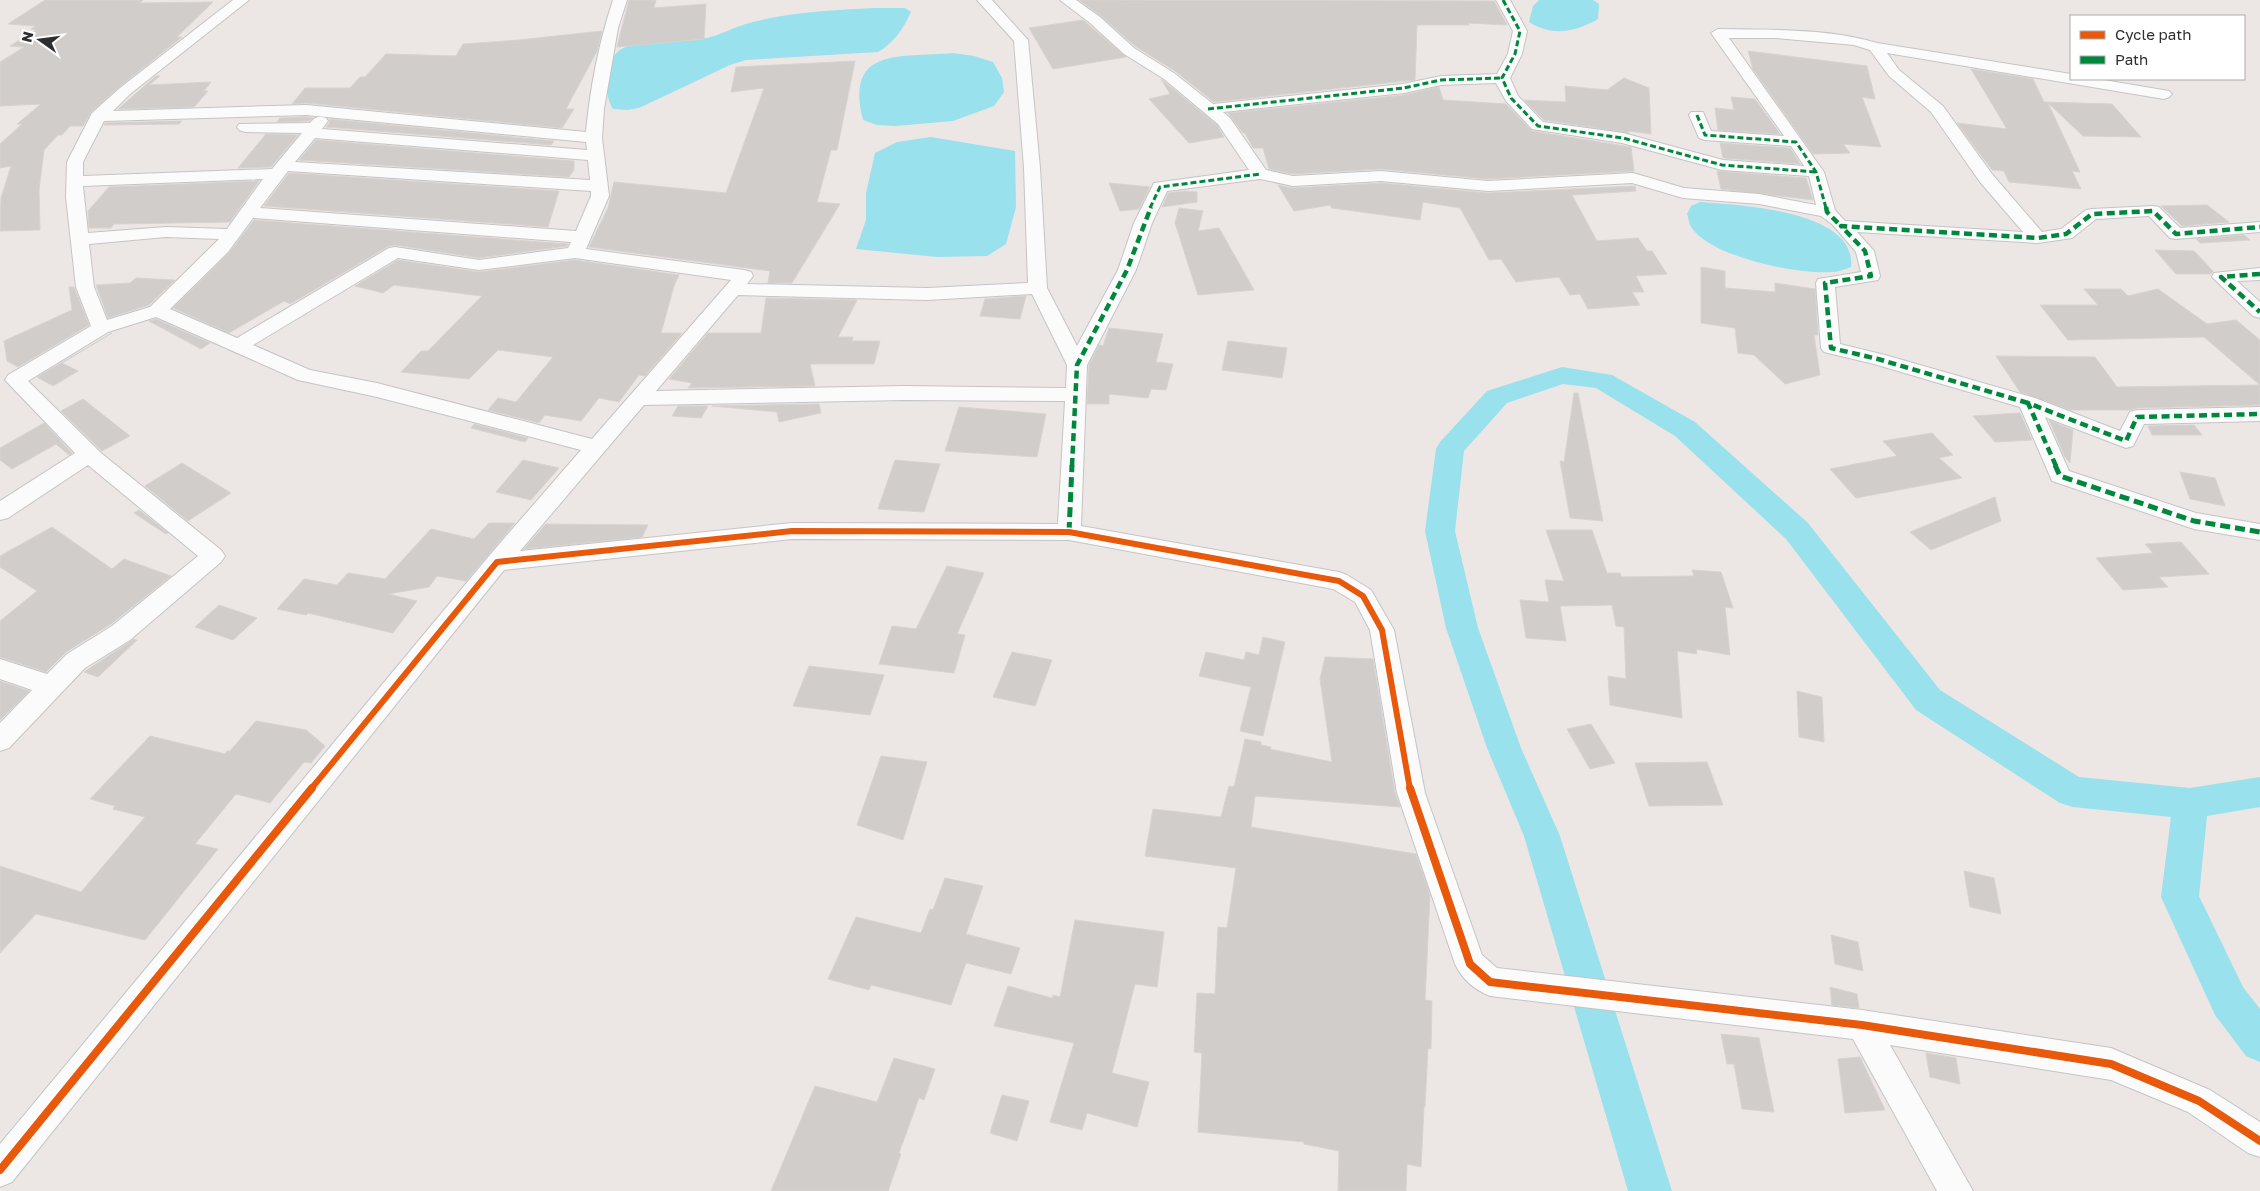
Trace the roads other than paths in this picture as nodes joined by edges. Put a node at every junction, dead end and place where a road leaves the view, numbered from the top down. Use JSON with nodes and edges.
{"nodes":[{"id":1,"x":242,"y":0,"type":"edge"},
{"id":2,"x":620,"y":0,"type":"edge"},
{"id":3,"x":984,"y":0,"type":"edge"},
{"id":4,"x":1067,"y":0,"type":"edge"},
{"id":5,"x":1503,"y":0,"type":"edge"},
{"id":6,"x":1874,"y":47,"type":"junction"},
{"id":7,"x":1502,"y":78,"type":"junction"},
{"id":8,"x":2070,"y":79,"type":"edge"},
{"id":9,"x":2078,"y":80,"type":"edge"},
{"id":10,"x":2164,"y":94,"type":"dead end"},
{"id":11,"x":1208,"y":110,"type":"junction"},
{"id":12,"x":329,"y":112,"type":"junction"},
{"id":13,"x":1697,"y":114,"type":"dead end"},
{"id":14,"x":95,"y":124,"type":"junction"},
{"id":15,"x":313,"y":130,"type":"junction"},
{"id":16,"x":1796,"y":142,"type":"junction"},
{"id":17,"x":594,"y":147,"type":"junction"},
{"id":18,"x":280,"y":170,"type":"junction"},
{"id":19,"x":1816,"y":172,"type":"junction"},
{"id":20,"x":1260,"y":174,"type":"junction"},
{"id":21,"x":75,"y":181,"type":"junction"},
{"id":22,"x":599,"y":186,"type":"junction"},
{"id":23,"x":248,"y":212,"type":"junction"},
{"id":24,"x":1827,"y":212,"type":"junction"},
{"id":25,"x":1841,"y":226,"type":"junction"},
{"id":26,"x":2260,"y":227,"type":"edge"},
{"id":27,"x":232,"y":234,"type":"junction"},
{"id":28,"x":2038,"y":238,"type":"junction"},
{"id":29,"x":80,"y":239,"type":"junction"},
{"id":30,"x":579,"y":245,"type":"junction"},
{"id":31,"x":2260,"y":274,"type":"edge"},
{"id":32,"x":1038,"y":288,"type":"junction"},
{"id":33,"x":732,"y":289,"type":"junction"},
{"id":34,"x":157,"y":311,"type":"junction"},
{"id":35,"x":2260,"y":312,"type":"edge"},
{"id":36,"x":101,"y":328,"type":"junction"},
{"id":37,"x":238,"y":346,"type":"junction"},
{"id":38,"x":1077,"y":365,"type":"junction"},
{"id":39,"x":1076,"y":395,"type":"junction"},
{"id":40,"x":638,"y":398,"type":"junction"},
{"id":41,"x":2028,"y":403,"type":"junction"},
{"id":42,"x":2260,"y":414,"type":"edge"},
{"id":43,"x":596,"y":447,"type":"junction"},
{"id":44,"x":89,"y":454,"type":"junction"},
{"id":45,"x":0,"y":512,"type":"edge"},
{"id":46,"x":1069,"y":532,"type":"junction"},
{"id":47,"x":2260,"y":532,"type":"edge"},
{"id":48,"x":497,"y":562,"type":"junction"},
{"id":49,"x":0,"y":669,"type":"edge"},
{"id":50,"x":52,"y":686,"type":"junction"},
{"id":51,"x":0,"y":740,"type":"edge"},
{"id":52,"x":1862,"y":1024,"type":"junction"},
{"id":53,"x":2260,"y":1141,"type":"edge"},
{"id":54,"x":0,"y":1170,"type":"edge"},
{"id":55,"x":1956,"y":1191,"type":"edge"}],
"edges":[{"from":1,"to":14,"type":"street"},
{"from":2,"to":17,"type":"street"},
{"from":3,"to":32,"type":"street"},
{"from":4,"to":11,"type":"street"},
{"from":5,"to":7,"type":"street"},
{"from":6,"to":8,"type":"street"},
{"from":6,"to":16,"type":"street"},
{"from":6,"to":28,"type":"street"},
{"from":7,"to":11,"type":"street"},
{"from":7,"to":19,"type":"street"},
{"from":9,"to":10,"type":"street"},
{"from":11,"to":20,"type":"street"},
{"from":12,"to":14,"type":"street"},
{"from":12,"to":15,"type":"street"},
{"from":12,"to":17,"type":"street"},
{"from":13,"to":16,"type":"street"},
{"from":14,"to":15,"type":"street"},
{"from":14,"to":21,"type":"street"},
{"from":15,"to":17,"type":"street"},
{"from":15,"to":18,"type":"street"},
{"from":16,"to":19,"type":"street"},
{"from":17,"to":22,"type":"street"},
{"from":18,"to":21,"type":"street"},
{"from":18,"to":22,"type":"street"},
{"from":18,"to":23,"type":"street"},
{"from":19,"to":24,"type":"street"},
{"from":20,"to":24,"type":"street"},
{"from":20,"to":38,"type":"street"},
{"from":21,"to":29,"type":"street"},
{"from":22,"to":30,"type":"street"},
{"from":23,"to":27,"type":"street"},
{"from":23,"to":30,"type":"street"},
{"from":24,"to":25,"type":"street"},
{"from":25,"to":28,"type":"street"},
{"from":25,"to":41,"type":"street"},
{"from":26,"to":28,"type":"street"},
{"from":27,"to":29,"type":"street"},
{"from":27,"to":34,"type":"street"},
{"from":29,"to":36,"type":"street"},
{"from":30,"to":33,"type":"street"},
{"from":30,"to":37,"type":"street"},
{"from":31,"to":35,"type":"street"},
{"from":32,"to":33,"type":"street"},
{"from":32,"to":38,"type":"street"},
{"from":33,"to":40,"type":"street"},
{"from":34,"to":36,"type":"street"},
{"from":34,"to":37,"type":"street"},
{"from":36,"to":44,"type":"street"},
{"from":37,"to":43,"type":"street"},
{"from":38,"to":39,"type":"street"},
{"from":39,"to":40,"type":"street"},
{"from":39,"to":46,"type":"street"},
{"from":40,"to":43,"type":"street"},
{"from":41,"to":42,"type":"street"},
{"from":41,"to":47,"type":"street"},
{"from":43,"to":48,"type":"street"},
{"from":44,"to":45,"type":"street"},
{"from":44,"to":50,"type":"street"},
{"from":46,"to":48,"type":"street"},
{"from":46,"to":52,"type":"street"},
{"from":48,"to":54,"type":"street"},
{"from":49,"to":50,"type":"street"},
{"from":50,"to":51,"type":"street"},
{"from":52,"to":53,"type":"street"},
{"from":52,"to":55,"type":"street"}]}
